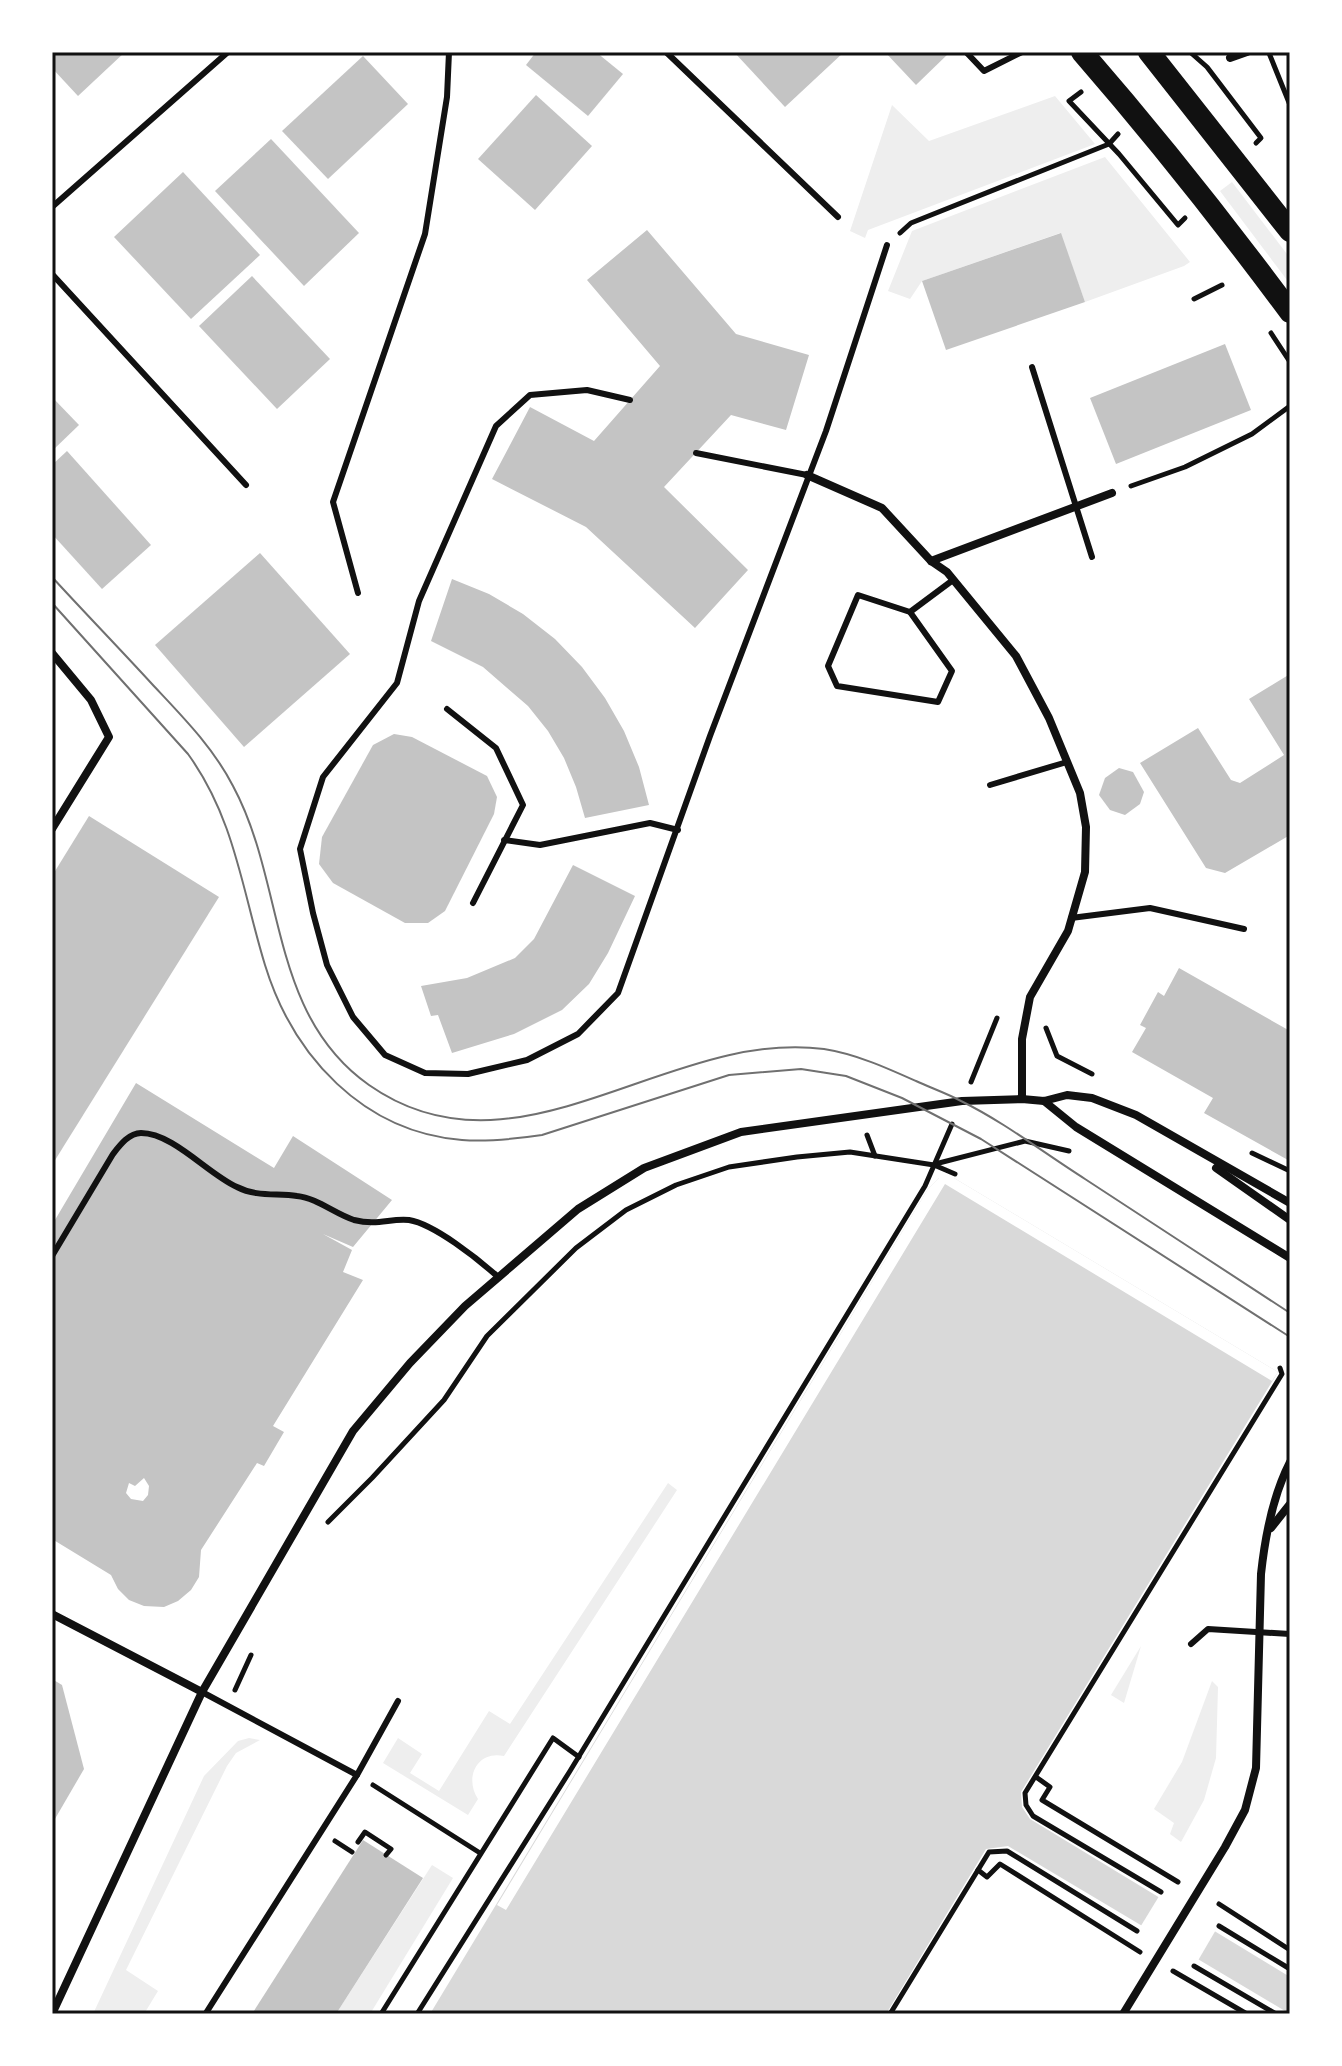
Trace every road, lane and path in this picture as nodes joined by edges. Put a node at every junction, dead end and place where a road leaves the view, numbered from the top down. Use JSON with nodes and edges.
{"nodes":[{"id":1,"x":228,"y":52,"type":"edge"},
{"id":2,"x":449,"y":52,"type":"edge"},
{"id":3,"x":666,"y":52,"type":"edge"},
{"id":4,"x":966,"y":52,"type":"edge"},
{"id":5,"x":1022,"y":52,"type":"edge"},
{"id":6,"x":1082,"y":52,"type":"edge"},
{"id":7,"x":1149,"y":52,"type":"edge"},
{"id":8,"x":1190,"y":52,"type":"edge"},
{"id":9,"x":1247,"y":52,"type":"edge"},
{"id":10,"x":1269,"y":52,"type":"edge"},
{"id":11,"x":1230,"y":58,"type":"dead end"},
{"id":12,"x":1207,"y":67,"type":"junction"},
{"id":13,"x":1200,"y":72,"type":"dead end"},
{"id":14,"x":1085,"y":89,"type":"dead end"},
{"id":15,"x":1290,"y":119,"type":"edge"},
{"id":16,"x":1119,"y":134,"type":"dead end"},
{"id":17,"x":1109,"y":144,"type":"junction"},
{"id":18,"x":1252,"y":147,"type":"dead end"},
{"id":19,"x":52,"y":207,"type":"edge"},
{"id":20,"x":1190,"y":214,"type":"dead end"},
{"id":21,"x":838,"y":217,"type":"dead end"},
{"id":22,"x":1290,"y":231,"type":"edge"},
{"id":23,"x":887,"y":245,"type":"joint"},
{"id":24,"x":52,"y":274,"type":"edge"},
{"id":25,"x":1222,"y":285,"type":"dead end"},
{"id":26,"x":1194,"y":299,"type":"dead end"},
{"id":27,"x":1290,"y":312,"type":"edge"},
{"id":28,"x":1032,"y":367,"type":"dead end"},
{"id":29,"x":630,"y":400,"type":"dead end"},
{"id":30,"x":1290,"y":406,"type":"edge"},
{"id":31,"x":696,"y":453,"type":"dead end"},
{"id":32,"x":807,"y":475,"type":"junction"},
{"id":33,"x":246,"y":485,"type":"dead end"},
{"id":34,"x":1112,"y":493,"type":"joint"},
{"id":35,"x":1077,"y":506,"type":"junction"},
{"id":36,"x":1092,"y":557,"type":"dead end"},
{"id":37,"x":931,"y":561,"type":"junction"},
{"id":38,"x":953,"y":580,"type":"junction"},
{"id":39,"x":358,"y":593,"type":"dead end"},
{"id":40,"x":910,"y":612,"type":"junction"},
{"id":41,"x":52,"y":653,"type":"edge"},
{"id":42,"x":447,"y":709,"type":"dead end"},
{"id":43,"x":1067,"y":762,"type":"junction"},
{"id":44,"x":990,"y":785,"type":"dead end"},
{"id":45,"x":52,"y":829,"type":"edge"},
{"id":46,"x":678,"y":830,"type":"junction"},
{"id":47,"x":504,"y":840,"type":"junction"},
{"id":48,"x":473,"y":903,"type":"dead end"},
{"id":49,"x":1071,"y":919,"type":"junction"},
{"id":50,"x":1244,"y":929,"type":"dead end"},
{"id":51,"x":1022,"y":1099,"type":"junction"},
{"id":52,"x":1044,"y":1101,"type":"junction"},
{"id":53,"x":1183,"y":1144,"type":"junction"},
{"id":54,"x":1078,"y":1156,"type":"dead end"},
{"id":55,"x":934,"y":1165,"type":"junction"},
{"id":56,"x":955,"y":1174,"type":"dead end"},
{"id":57,"x":1290,"y":1203,"type":"edge"},
{"id":58,"x":1290,"y":1220,"type":"edge"},
{"id":59,"x":52,"y":1256,"type":"edge"},
{"id":60,"x":1290,"y":1258,"type":"edge"},
{"id":61,"x":497,"y":1276,"type":"junction"},
{"id":62,"x":1280,"y":1368,"type":"dead end"},
{"id":63,"x":1290,"y":1462,"type":"edge"},
{"id":64,"x":1290,"y":1504,"type":"edge"},
{"id":65,"x":324,"y":1526,"type":"dead end"},
{"id":66,"x":1270,"y":1528,"type":"junction"},
{"id":67,"x":52,"y":1614,"type":"edge"},
{"id":68,"x":1260,"y":1632,"type":"junction"},
{"id":69,"x":1290,"y":1634,"type":"edge"},
{"id":70,"x":1191,"y":1644,"type":"dead end"},
{"id":71,"x":254,"y":1650,"type":"dead end"},
{"id":72,"x":202,"y":1692,"type":"junction"},
{"id":73,"x":398,"y":1701,"type":"dead end"},
{"id":74,"x":228,"y":1705,"type":"junction"},
{"id":75,"x":579,"y":1757,"type":"junction"},
{"id":76,"x":357,"y":1775,"type":"junction"},
{"id":77,"x":1036,"y":1777,"type":"junction"},
{"id":78,"x":358,"y":1842,"type":"dead end"},
{"id":79,"x":480,"y":1853,"type":"junction"},
{"id":80,"x":386,"y":1855,"type":"dead end"},
{"id":81,"x":978,"y":1870,"type":"junction"},
{"id":82,"x":1178,"y":1882,"type":"dead end"},
{"id":83,"x":1161,"y":1892,"type":"dead end"},
{"id":84,"x":1219,"y":1904,"type":"dead end"},
{"id":85,"x":1219,"y":1926,"type":"dead end"},
{"id":86,"x":1137,"y":1931,"type":"dead end"},
{"id":87,"x":1114,"y":1935,"type":"dead end"},
{"id":88,"x":1290,"y":1950,"type":"edge"},
{"id":89,"x":1194,"y":1966,"type":"dead end"},
{"id":90,"x":1290,"y":1969,"type":"edge"},
{"id":91,"x":1202,"y":1989,"type":"dead end"},
{"id":92,"x":206,"y":2013,"type":"edge"},
{"id":93,"x":52,"y":2014,"type":"edge"},
{"id":94,"x":381,"y":2014,"type":"edge"},
{"id":95,"x":417,"y":2014,"type":"edge"},
{"id":96,"x":890,"y":2014,"type":"edge"},
{"id":97,"x":1123,"y":2014,"type":"edge"},
{"id":98,"x":1247,"y":2014,"type":"edge"},
{"id":99,"x":1276,"y":2014,"type":"edge"}],
"edges":[{"from":1,"to":19,"type":"lane"},
{"from":2,"to":39,"type":"lane"},
{"from":3,"to":21,"type":"lane"},
{"from":4,"to":5,"type":"lane"},
{"from":6,"to":27,"type":"highway"},
{"from":7,"to":22,"type":"highway"},
{"from":8,"to":12,"type":"path"},
{"from":9,"to":11,"type":"street"},
{"from":10,"to":15,"type":"path"},
{"from":12,"to":13,"type":"path"},
{"from":12,"to":18,"type":"path"},
{"from":14,"to":17,"type":"path"},
{"from":16,"to":17,"type":"path"},
{"from":17,"to":20,"type":"path"},
{"from":17,"to":23,"type":"path"},
{"from":23,"to":32,"type":"lane"},
{"from":24,"to":33,"type":"lane"},
{"from":25,"to":26,"type":"path"},
{"from":28,"to":35,"type":"lane"},
{"from":29,"to":46,"type":"lane"},
{"from":30,"to":34,"type":"path"},
{"from":31,"to":32,"type":"lane"},
{"from":32,"to":37,"type":"street"},
{"from":32,"to":46,"type":"lane"},
{"from":34,"to":35,"type":"street"},
{"from":35,"to":36,"type":"lane"},
{"from":35,"to":37,"type":"street"},
{"from":37,"to":38,"type":"street"},
{"from":38,"to":40,"type":"lane"},
{"from":38,"to":43,"type":"street"},
{"from":40,"to":40,"type":"lane"},
{"from":41,"to":45,"type":"street"},
{"from":42,"to":47,"type":"lane"},
{"from":43,"to":44,"type":"lane"},
{"from":43,"to":49,"type":"street"},
{"from":46,"to":47,"type":"lane"},
{"from":47,"to":48,"type":"lane"},
{"from":49,"to":50,"type":"lane"},
{"from":49,"to":51,"type":"street"},
{"from":51,"to":52,"type":"street"},
{"from":51,"to":61,"type":"street"},
{"from":52,"to":53,"type":"street"},
{"from":52,"to":60,"type":"street"},
{"from":53,"to":57,"type":"street"},
{"from":53,"to":58,"type":"street"},
{"from":54,"to":55,"type":"path"},
{"from":55,"to":56,"type":"path"},
{"from":55,"to":65,"type":"path"},
{"from":55,"to":75,"type":"path"},
{"from":59,"to":61,"type":"lane"},
{"from":61,"to":72,"type":"street"},
{"from":62,"to":77,"type":"path"},
{"from":63,"to":66,"type":"street"},
{"from":64,"to":66,"type":"street"},
{"from":66,"to":68,"type":"street"},
{"from":67,"to":72,"type":"street"},
{"from":68,"to":69,"type":"lane"},
{"from":68,"to":70,"type":"lane"},
{"from":68,"to":97,"type":"street"},
{"from":71,"to":74,"type":"path"},
{"from":72,"to":74,"type":"lane"},
{"from":72,"to":93,"type":"street"},
{"from":73,"to":76,"type":"lane"},
{"from":74,"to":76,"type":"lane"},
{"from":75,"to":79,"type":"path"},
{"from":75,"to":95,"type":"path"},
{"from":76,"to":79,"type":"path"},
{"from":76,"to":92,"type":"lane"},
{"from":77,"to":82,"type":"path"},
{"from":77,"to":83,"type":"path"},
{"from":78,"to":80,"type":"path"},
{"from":79,"to":94,"type":"path"},
{"from":81,"to":86,"type":"path"},
{"from":81,"to":87,"type":"path"},
{"from":81,"to":96,"type":"path"},
{"from":84,"to":88,"type":"path"},
{"from":85,"to":90,"type":"path"},
{"from":89,"to":99,"type":"path"},
{"from":91,"to":98,"type":"path"}]}
